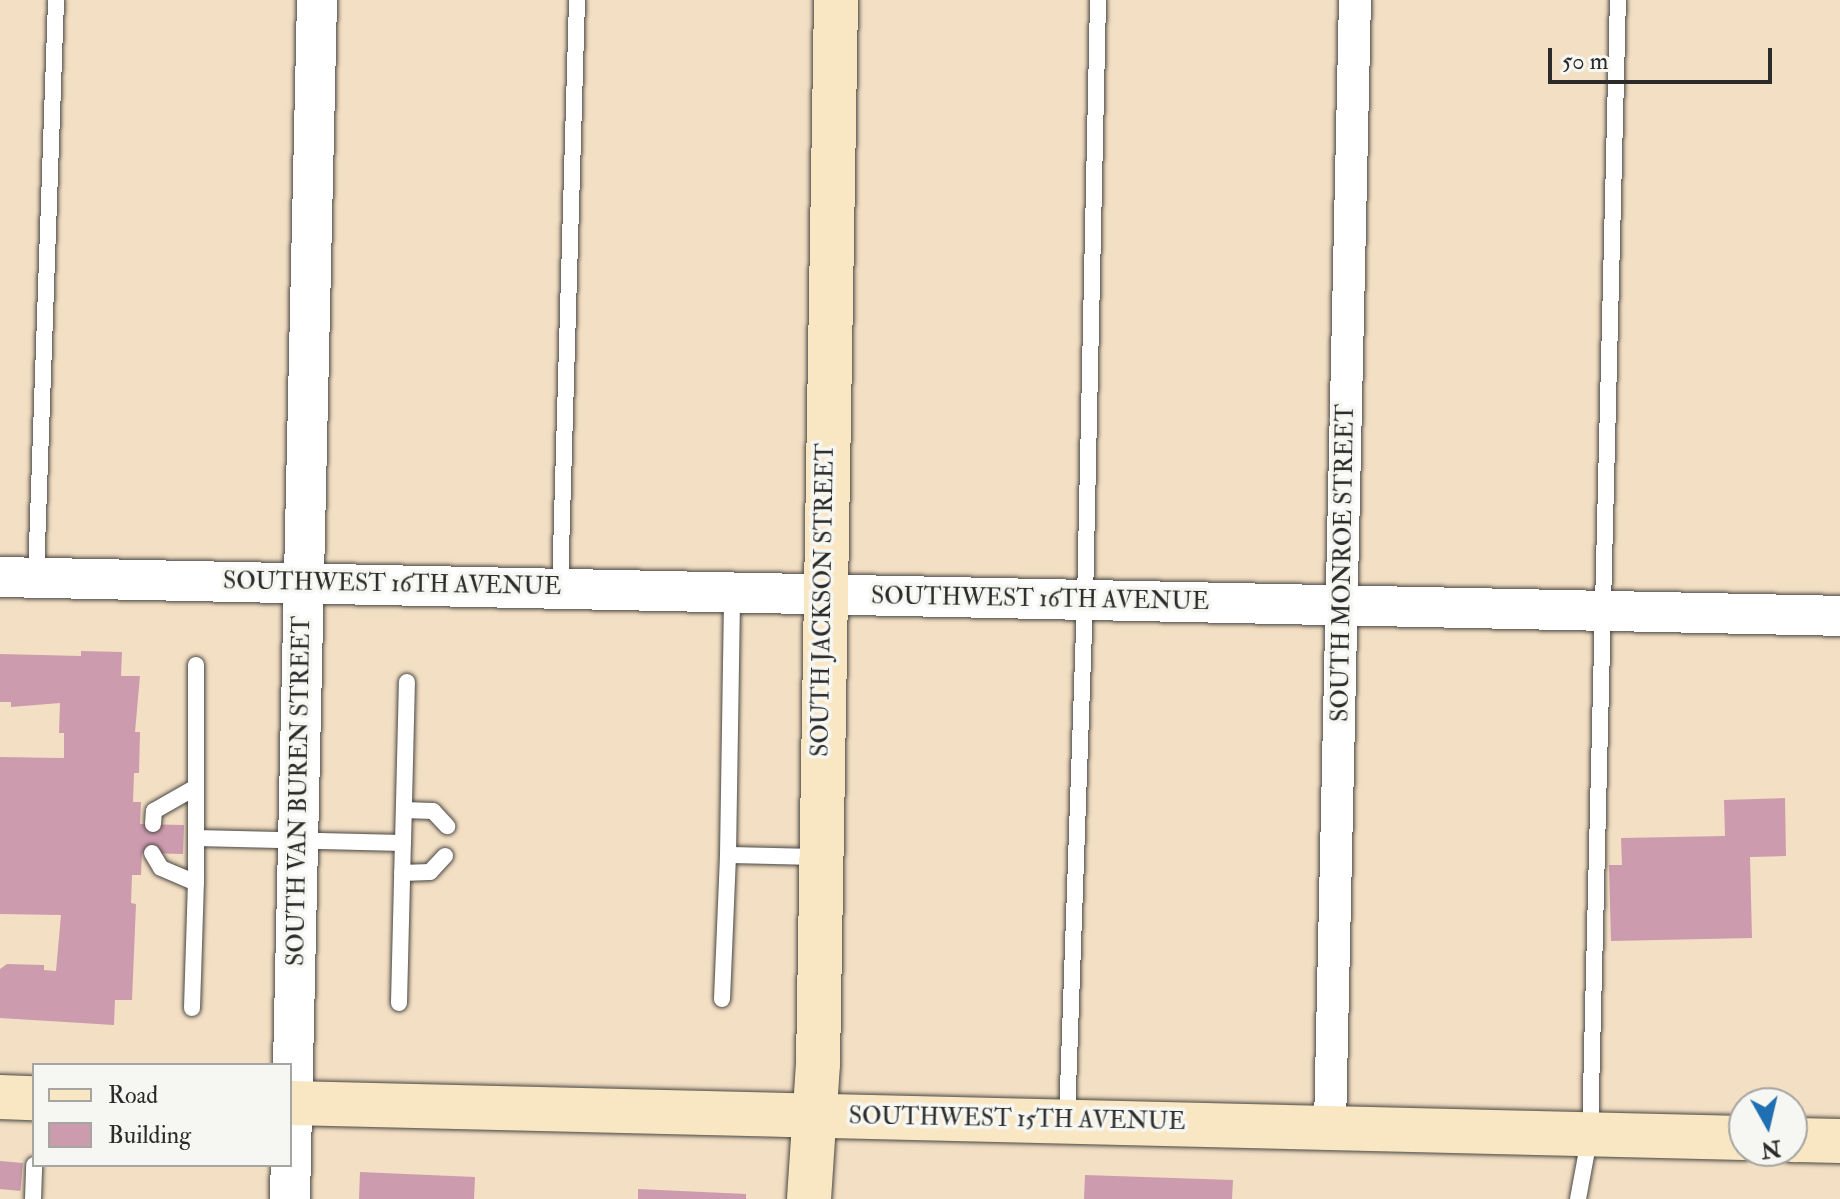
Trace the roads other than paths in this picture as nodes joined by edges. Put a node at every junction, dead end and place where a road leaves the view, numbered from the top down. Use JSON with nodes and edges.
{"nodes":[{"id":1,"x":56,"y":0,"type":"edge"},
{"id":2,"x":317,"y":0,"type":"edge"},
{"id":3,"x":577,"y":0,"type":"edge"},
{"id":4,"x":836,"y":0,"type":"edge"},
{"id":5,"x":1098,"y":0,"type":"edge"},
{"id":6,"x":1355,"y":0,"type":"edge"},
{"id":7,"x":1618,"y":0,"type":"edge"},
{"id":8,"x":18,"y":577,"type":"edge"},
{"id":9,"x":304,"y":583,"type":"junction"},
{"id":10,"x":560,"y":587,"type":"junction"},
{"id":11,"x":732,"y":591,"type":"junction"},
{"id":12,"x":822,"y":594,"type":"junction"},
{"id":13,"x":1085,"y":601,"type":"junction"},
{"id":14,"x":1343,"y":605,"type":"junction"},
{"id":15,"x":1600,"y":611,"type":"junction"},
{"id":16,"x":1840,"y":616,"type":"edge"},
{"id":17,"x":196,"y":665,"type":"dead end"},
{"id":18,"x":407,"y":682,"type":"dead end"},
{"id":19,"x":196,"y":787,"type":"junction"},
{"id":20,"x":404,"y":810,"type":"junction"},
{"id":21,"x":153,"y":824,"type":"dead end"},
{"id":22,"x":447,"y":826,"type":"dead end"},
{"id":23,"x":196,"y":838,"type":"junction"},
{"id":24,"x":299,"y":840,"type":"junction"},
{"id":25,"x":403,"y":843,"type":"junction"},
{"id":26,"x":152,"y":853,"type":"dead end"},
{"id":27,"x":728,"y":855,"type":"junction"},
{"id":28,"x":445,"y":856,"type":"dead end"},
{"id":29,"x":819,"y":857,"type":"junction"},
{"id":30,"x":402,"y":873,"type":"junction"},
{"id":31,"x":196,"y":883,"type":"junction"},
{"id":32,"x":722,"y":999,"type":"dead end"},
{"id":33,"x":399,"y":1003,"type":"dead end"},
{"id":34,"x":192,"y":1008,"type":"dead end"},
{"id":35,"x":292,"y":1070,"type":"edge"},
{"id":36,"x":0,"y":1097,"type":"edge"},
{"id":37,"x":32,"y":1098,"type":"edge"},
{"id":38,"x":292,"y":1103,"type":"edge"},
{"id":39,"x":814,"y":1113,"type":"junction"},
{"id":40,"x":1067,"y":1119,"type":"junction"},
{"id":41,"x":1330,"y":1126,"type":"junction"},
{"id":42,"x":1590,"y":1134,"type":"junction"},
{"id":43,"x":1728,"y":1138,"type":"edge"},
{"id":44,"x":1808,"y":1140,"type":"edge"},
{"id":45,"x":1840,"y":1141,"type":"edge"},
{"id":46,"x":34,"y":1167,"type":"edge"},
{"id":47,"x":290,"y":1167,"type":"edge"},
{"id":48,"x":33,"y":1199,"type":"edge"},
{"id":49,"x":290,"y":1199,"type":"edge"},
{"id":50,"x":809,"y":1199,"type":"edge"},
{"id":51,"x":1578,"y":1199,"type":"edge"}],
"edges":[{"from":1,"to":8,"type":"lane"},
{"from":2,"to":9,"type":"street","name":"SOUTH VAN BUREN STREET"},
{"from":3,"to":10,"type":"lane"},
{"from":4,"to":12,"type":"main road","name":"SOUTH JACKSON STREET"},
{"from":5,"to":13,"type":"lane"},
{"from":6,"to":14,"type":"street","name":"SOUTH MONROE STREET"},
{"from":7,"to":15,"type":"lane"},
{"from":8,"to":9,"type":"street","name":"SOUTHWEST 16TH AVENUE"},
{"from":9,"to":10,"type":"street","name":"SOUTHWEST 16TH AVENUE"},
{"from":9,"to":24,"type":"street","name":"SOUTH VAN BUREN STREET"},
{"from":10,"to":11,"type":"street","name":"SOUTHWEST 16TH AVENUE"},
{"from":11,"to":12,"type":"street","name":"SOUTHWEST 16TH AVENUE"},
{"from":11,"to":27,"type":"lane"},
{"from":12,"to":13,"type":"street","name":"SOUTHWEST 16TH AVENUE"},
{"from":12,"to":29,"type":"main road","name":"SOUTH JACKSON STREET"},
{"from":13,"to":14,"type":"street","name":"SOUTHWEST 16TH AVENUE"},
{"from":13,"to":40,"type":"lane"},
{"from":14,"to":15,"type":"street","name":"SOUTHWEST 16TH AVENUE"},
{"from":14,"to":41,"type":"street","name":"SOUTH MONROE STREET"},
{"from":15,"to":16,"type":"street","name":"SOUTHWEST 16TH AVENUE"},
{"from":15,"to":42,"type":"lane"},
{"from":17,"to":19,"type":"lane"},
{"from":18,"to":20,"type":"lane"},
{"from":19,"to":21,"type":"lane"},
{"from":19,"to":23,"type":"lane"},
{"from":20,"to":22,"type":"lane"},
{"from":20,"to":25,"type":"lane"},
{"from":23,"to":24,"type":"lane"},
{"from":23,"to":31,"type":"lane"},
{"from":24,"to":25,"type":"lane"},
{"from":24,"to":35,"type":"street","name":"SOUTH VAN BUREN STREET"},
{"from":25,"to":30,"type":"lane"},
{"from":26,"to":31,"type":"lane"},
{"from":27,"to":29,"type":"lane"},
{"from":27,"to":32,"type":"lane"},
{"from":28,"to":30,"type":"lane"},
{"from":29,"to":39,"type":"main road","name":"SOUTH JACKSON STREET"},
{"from":30,"to":33,"type":"lane"},
{"from":31,"to":34,"type":"lane"},
{"from":36,"to":37,"type":"main road"},
{"from":38,"to":39,"type":"main road","name":"SOUTHWEST 15TH AVENUE"},
{"from":39,"to":40,"type":"main road","name":"SOUTHWEST 15TH AVENUE"},
{"from":39,"to":50,"type":"main road","name":"SOUTH JACKSON STREET"},
{"from":40,"to":41,"type":"main road","name":"SOUTHWEST 15TH AVENUE"},
{"from":41,"to":42,"type":"main road","name":"SOUTHWEST 15TH AVENUE"},
{"from":42,"to":43,"type":"main road","name":"SOUTHWEST 15TH AVENUE"},
{"from":42,"to":51,"type":"lane"},
{"from":44,"to":45,"type":"main road"},
{"from":46,"to":48,"type":"lane"},
{"from":47,"to":49,"type":"street","name":"SOUTH VAN BUREN STREET"}]}
